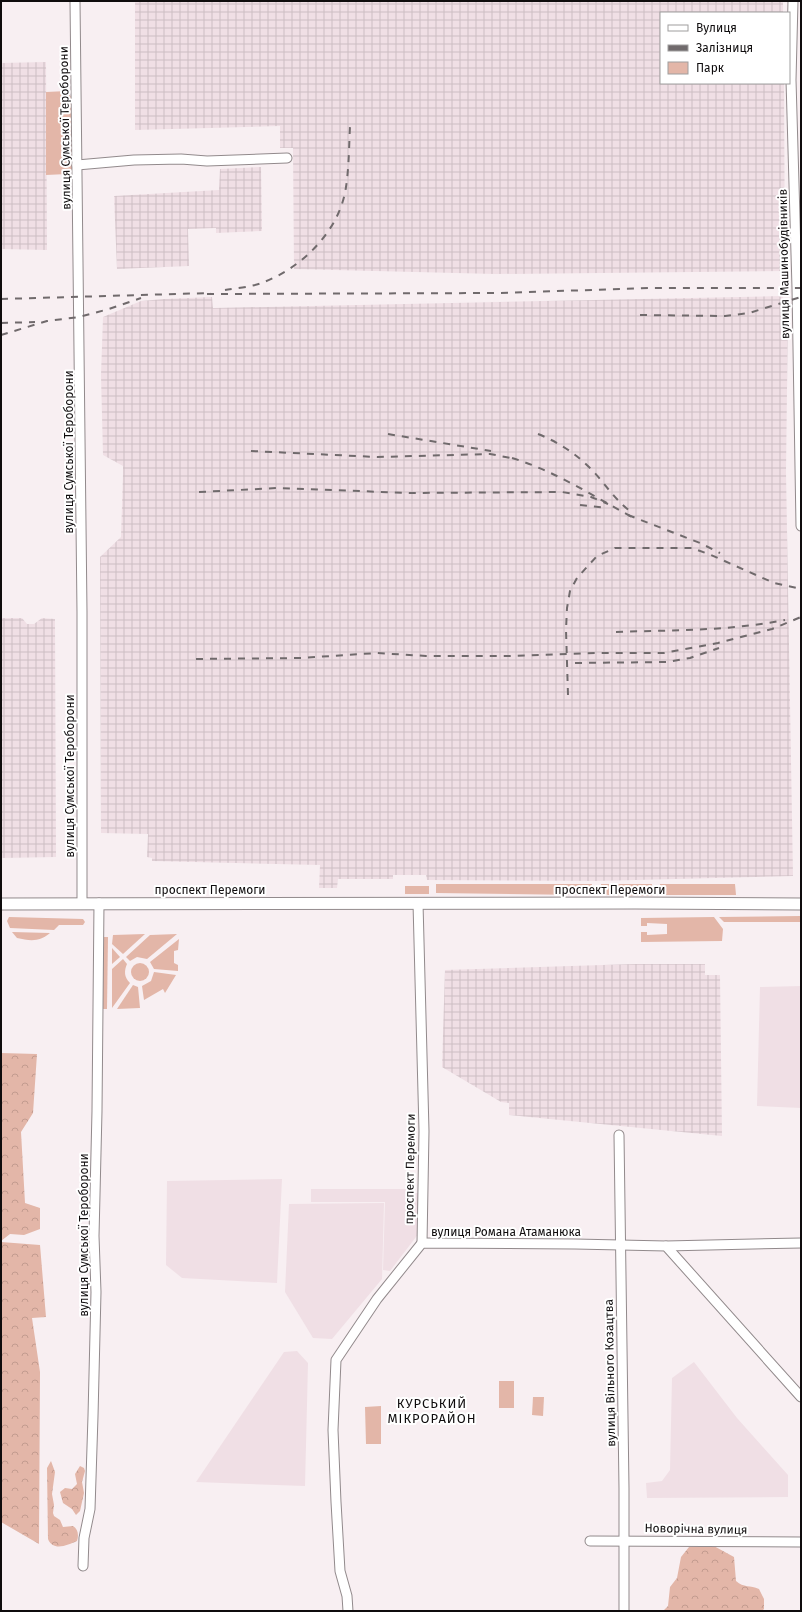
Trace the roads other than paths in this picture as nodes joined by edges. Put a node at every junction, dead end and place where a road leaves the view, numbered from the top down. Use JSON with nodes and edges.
{"nodes":[{"id":1,"x":75,"y":1,"type":"edge"},
{"id":2,"x":793,"y":1,"type":"edge"},
{"id":3,"x":287,"y":158,"type":"dead end"},
{"id":4,"x":77,"y":165,"type":"junction"},
{"id":5,"x":799,"y":312,"type":"edge"},
{"id":6,"x":801,"y":526,"type":"edge"},
{"id":7,"x":82,"y":903,"type":"junction"},
{"id":8,"x":99,"y":903,"type":"junction"},
{"id":9,"x":418,"y":903,"type":"junction"},
{"id":10,"x":1,"y":904,"type":"edge"},
{"id":11,"x":801,"y":904,"type":"edge"},
{"id":12,"x":619,"y":1135,"type":"dead end"},
{"id":13,"x":422,"y":1243,"type":"junction"},
{"id":14,"x":801,"y":1243,"type":"edge"},
{"id":15,"x":621,"y":1245,"type":"junction"},
{"id":16,"x":666,"y":1246,"type":"junction"},
{"id":17,"x":801,"y":1397,"type":"edge"},
{"id":18,"x":623,"y":1540,"type":"junction"},
{"id":19,"x":590,"y":1541,"type":"dead end"},
{"id":20,"x":801,"y":1542,"type":"edge"},
{"id":21,"x":83,"y":1566,"type":"dead end"},
{"id":22,"x":348,"y":1611,"type":"edge"},
{"id":23,"x":624,"y":1611,"type":"edge"}],
"edges":[{"from":1,"to":4,"type":"street","name":"вулиця Сумської Тероборони"},
{"from":2,"to":5,"type":"street","name":"вулиця Машинобудівників"},
{"from":3,"to":4,"type":"street"},
{"from":4,"to":7,"type":"street","name":"вулиця Сумської Тероборони"},
{"from":5,"to":6,"type":"street","name":"вулиця Машинобудівників"},
{"from":7,"to":8,"type":"main road","name":"проспект Перемоги"},
{"from":7,"to":10,"type":"main road","name":"проспект Перемоги"},
{"from":8,"to":9,"type":"main road","name":"проспект Перемоги"},
{"from":8,"to":21,"type":"street","name":"вулиця Сумської Тероборони"},
{"from":9,"to":11,"type":"main road","name":"проспект Перемоги"},
{"from":9,"to":13,"type":"street","name":"проспект Перемоги"},
{"from":12,"to":15,"type":"street","name":"вулиця Вільного Козацтва"},
{"from":13,"to":15,"type":"street","name":"вулиця Романа Атаманюка"},
{"from":13,"to":22,"type":"street","name":"вулиця Романа Атаманюка"},
{"from":14,"to":16,"type":"street","name":"вулиця Романа Атаманюка"},
{"from":15,"to":16,"type":"street","name":"вулиця Романа Атаманюка"},
{"from":15,"to":18,"type":"street","name":"вулиця Вільного Козацтва"},
{"from":16,"to":17,"type":"street"},
{"from":18,"to":19,"type":"street","name":"Новорічна вулиця"},
{"from":18,"to":20,"type":"street","name":"Новорічна вулиця"},
{"from":18,"to":23,"type":"street","name":"вулиця Вільного Козацтва"}]}
